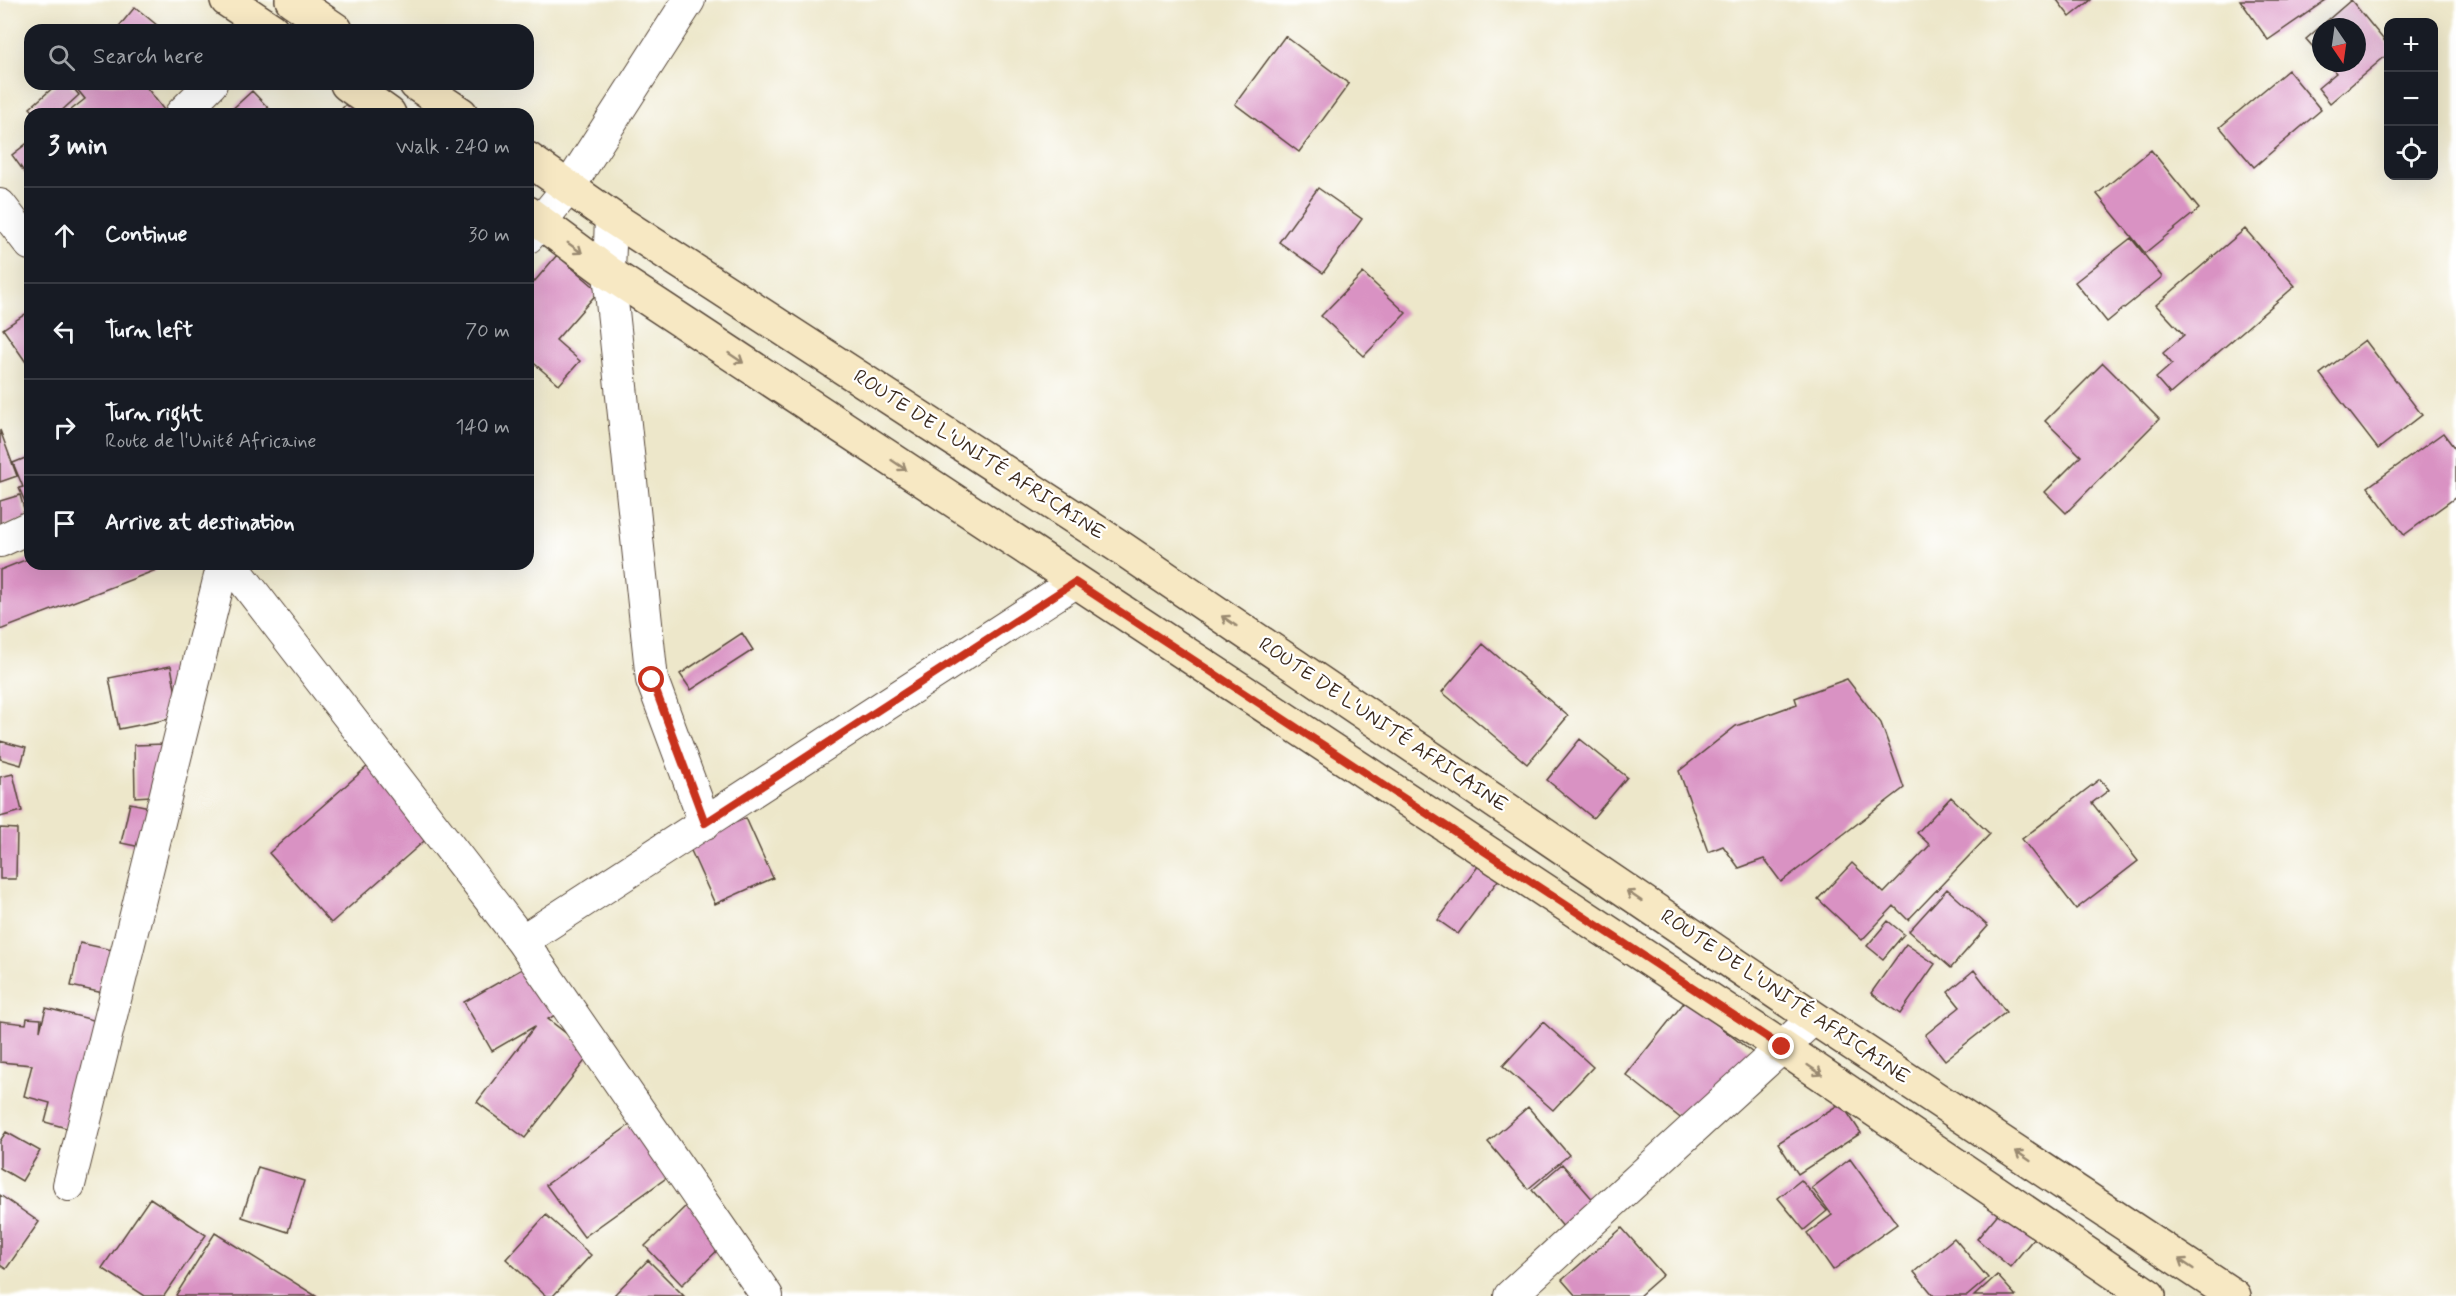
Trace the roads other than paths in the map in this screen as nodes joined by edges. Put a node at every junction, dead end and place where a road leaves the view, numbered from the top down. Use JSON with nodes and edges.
{"nodes":[{"id":1,"x":226,"y":0,"type":"edge"},
{"id":2,"x":292,"y":0,"type":"edge"},
{"id":3,"x":689,"y":0,"type":"edge"},
{"id":4,"x":262,"y":24,"type":"edge"},
{"id":5,"x":273,"y":24,"type":"edge"},
{"id":6,"x":327,"y":24,"type":"edge"},
{"id":7,"x":205,"y":90,"type":"edge"},
{"id":8,"x":355,"y":90,"type":"edge"},
{"id":9,"x":425,"y":90,"type":"edge"},
{"id":10,"x":187,"y":108,"type":"edge"},
{"id":11,"x":381,"y":108,"type":"edge"},
{"id":12,"x":452,"y":108,"type":"edge"},
{"id":13,"x":534,"y":163,"type":"edge"},
{"id":14,"x":569,"y":187,"type":"junction"},
{"id":15,"x":0,"y":205,"type":"edge"},
{"id":16,"x":611,"y":217,"type":"junction"},
{"id":17,"x":534,"y":222,"type":"edge"},
{"id":18,"x":534,"y":225,"type":"edge"},
{"id":19,"x":24,"y":236,"type":"edge"},
{"id":20,"x":609,"y":273,"type":"junction"},
{"id":21,"x":24,"y":530,"type":"edge"},
{"id":22,"x":0,"y":541,"type":"edge"},
{"id":23,"x":222,"y":570,"type":"edge"},
{"id":24,"x":236,"y":570,"type":"edge"},
{"id":25,"x":1075,"y":582,"type":"junction"},
{"id":26,"x":705,"y":823,"type":"junction"},
{"id":27,"x":522,"y":941,"type":"junction"},
{"id":28,"x":1814,"y":1018,"type":"junction"},
{"id":29,"x":1782,"y":1047,"type":"junction"},
{"id":30,"x":69,"y":1185,"type":"dead end"},
{"id":31,"x":767,"y":1296,"type":"edge"},
{"id":32,"x":1510,"y":1296,"type":"edge"},
{"id":33,"x":2149,"y":1296,"type":"edge"},
{"id":34,"x":2234,"y":1296,"type":"edge"}],
"edges":[{"from":1,"to":4,"type":"main road"},
{"from":2,"to":5,"type":"street"},
{"from":2,"to":6,"type":"main road"},
{"from":3,"to":14,"type":"street"},
{"from":7,"to":10,"type":"street"},
{"from":8,"to":11,"type":"main road"},
{"from":9,"to":12,"type":"main road"},
{"from":13,"to":14,"type":"main road","name":"ROUTE DE L'UNITÉ AFRICAINE"},
{"from":14,"to":16,"type":"main road","name":"ROUTE DE L'UNITÉ AFRICAINE"},
{"from":14,"to":17,"type":"street"},
{"from":15,"to":19,"type":"street"},
{"from":16,"to":20,"type":"street"},
{"from":28,"to":16,"type":"main road","name":"ROUTE DE L'UNITÉ AFRICAINE","one_way":true},
{"from":18,"to":20,"type":"main road","one_way":true},
{"from":20,"to":25,"type":"main road","one_way":true},
{"from":20,"to":26,"type":"street"},
{"from":21,"to":22,"type":"street"},
{"from":23,"to":30,"type":"street"},
{"from":24,"to":27,"type":"street"},
{"from":25,"to":26,"type":"street"},
{"from":25,"to":29,"type":"main road"},
{"from":26,"to":27,"type":"street"},
{"from":27,"to":31,"type":"street"},
{"from":28,"to":29,"type":"street"},
{"from":34,"to":28,"type":"main road","name":"ROUTE DE L'UNITÉ AFRICAINE","one_way":true},
{"from":29,"to":32,"type":"street"},
{"from":29,"to":33,"type":"main road","one_way":true}]}
